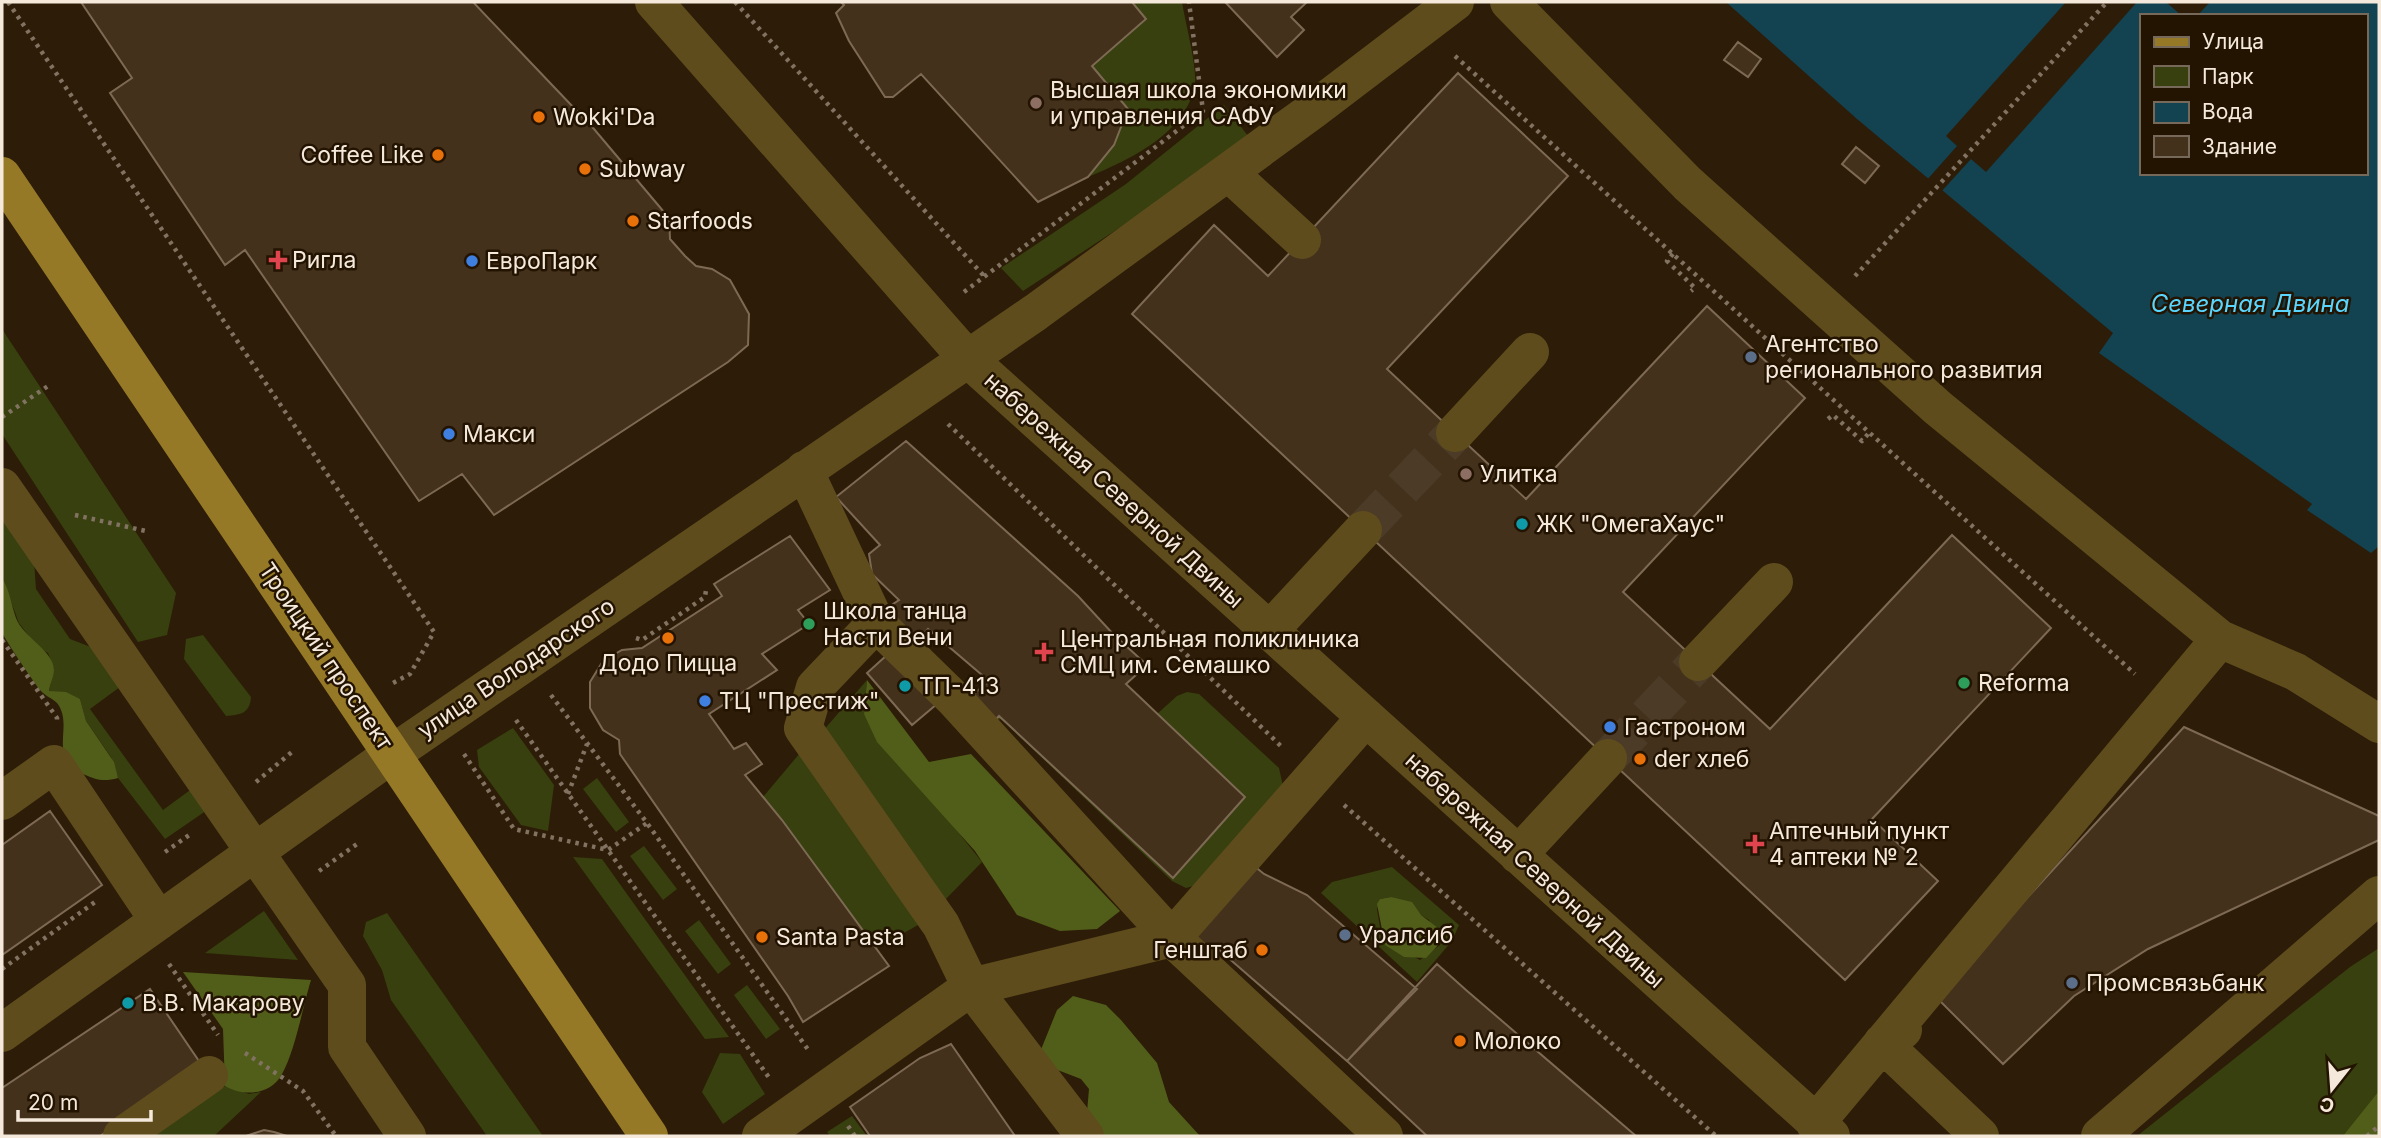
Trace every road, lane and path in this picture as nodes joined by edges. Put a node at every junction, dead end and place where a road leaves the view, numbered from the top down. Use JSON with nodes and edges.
{"nodes":[{"id":1,"x":8,"y":2,"type":"edge"},
{"id":2,"x":654,"y":2,"type":"edge"},
{"id":3,"x":735,"y":2,"type":"edge"},
{"id":4,"x":1189,"y":2,"type":"edge"},
{"id":5,"x":1455,"y":2,"type":"edge"},
{"id":6,"x":1509,"y":2,"type":"edge"},
{"id":7,"x":2107,"y":2,"type":"edge"},
{"id":8,"x":1451,"y":54,"type":"dead end"},
{"id":9,"x":1228,"y":172,"type":"junction"},
{"id":10,"x":2,"y":176,"type":"edge"},
{"id":11,"x":1302,"y":240,"type":"dead end"},
{"id":12,"x":1672,"y":254,"type":"junction"},
{"id":13,"x":984,"y":276,"type":"junction"},
{"id":14,"x":1691,"y":291,"type":"dead end"},
{"id":15,"x":958,"y":296,"type":"dead end"},
{"id":16,"x":1826,"y":308,"type":"junction"},
{"id":17,"x":1530,"y":352,"type":"dead end"},
{"id":18,"x":967,"y":358,"type":"junction"},
{"id":19,"x":48,"y":386,"type":"dead end"},
{"id":20,"x":2,"y":416,"type":"edge"},
{"id":21,"x":1828,"y":419,"type":"dead end"},
{"id":22,"x":1455,"y":433,"type":"tunnel mouth"},
{"id":23,"x":1869,"y":433,"type":"junction"},
{"id":24,"x":804,"y":470,"type":"junction"},
{"id":25,"x":2,"y":487,"type":"edge"},
{"id":26,"x":1363,"y":530,"type":"tunnel mouth"},
{"id":27,"x":1774,"y":582,"type":"dead end"},
{"id":28,"x":876,"y":623,"type":"junction"},
{"id":29,"x":1270,"y":630,"type":"junction"},
{"id":30,"x":2220,"y":639,"type":"junction"},
{"id":31,"x":2,"y":640,"type":"edge"},
{"id":32,"x":1698,"y":662,"type":"tunnel mouth"},
{"id":33,"x":2146,"y":683,"type":"dead end"},
{"id":34,"x":383,"y":689,"type":"dead end"},
{"id":35,"x":546,"y":689,"type":"dead end"},
{"id":36,"x":511,"y":713,"type":"dead end"},
{"id":37,"x":1366,"y":717,"type":"junction"},
{"id":38,"x":2379,"y":724,"type":"edge"},
{"id":39,"x":587,"y":744,"type":"junction"},
{"id":40,"x":460,"y":748,"type":"dead end"},
{"id":41,"x":392,"y":754,"type":"junction"},
{"id":42,"x":1608,"y":758,"type":"tunnel mouth"},
{"id":43,"x":54,"y":764,"type":"junction"},
{"id":44,"x":568,"y":794,"type":"junction"},
{"id":45,"x":2,"y":801,"type":"edge"},
{"id":46,"x":647,"y":823,"type":"junction"},
{"id":47,"x":357,"y":844,"type":"dead end"},
{"id":48,"x":257,"y":850,"type":"junction"},
{"id":49,"x":608,"y":850,"type":"junction"},
{"id":50,"x":1518,"y":855,"type":"junction"},
{"id":51,"x":310,"y":877,"type":"dead end"},
{"id":52,"x":2379,"y":895,"type":"edge"},
{"id":53,"x":159,"y":921,"type":"junction"},
{"id":54,"x":1172,"y":938,"type":"junction"},
{"id":55,"x":165,"y":959,"type":"dead end"},
{"id":56,"x":971,"y":987,"type":"junction"},
{"id":57,"x":1944,"y":1006,"type":"dead end"},
{"id":58,"x":2,"y":1033,"type":"edge"},
{"id":59,"x":229,"y":1042,"type":"dead end"},
{"id":60,"x":1882,"y":1043,"type":"junction"},
{"id":61,"x":239,"y":1049,"type":"dead end"},
{"id":62,"x":209,"y":1074,"type":"dead end"},
{"id":63,"x":832,"y":1085,"type":"junction"},
{"id":64,"x":794,"y":1112,"type":"junction"},
{"id":65,"x":2379,"y":1126,"type":"edge"},
{"id":66,"x":1823,"y":1130,"type":"edge"},
{"id":67,"x":122,"y":1136,"type":"edge"},
{"id":68,"x":336,"y":1136,"type":"edge"},
{"id":69,"x":407,"y":1136,"type":"edge"},
{"id":70,"x":649,"y":1136,"type":"edge"},
{"id":71,"x":761,"y":1136,"type":"edge"},
{"id":72,"x":1084,"y":1136,"type":"edge"},
{"id":73,"x":1384,"y":1136,"type":"edge"},
{"id":74,"x":1980,"y":1136,"type":"edge"},
{"id":75,"x":2100,"y":1136,"type":"edge"},
{"id":76,"x":2367,"y":1136,"type":"edge"}],
"edges":[{"from":1,"to":34,"type":"path"},
{"from":2,"to":18,"type":"street","name":"набережная Северной Двины"},
{"from":3,"to":13,"type":"path"},
{"from":4,"to":13,"type":"path"},
{"from":5,"to":9,"type":"street","name":"улица Володарского"},
{"from":6,"to":16,"type":"street"},
{"from":7,"to":16,"type":"path"},
{"from":8,"to":12,"type":"path"},
{"from":9,"to":11,"type":"street"},
{"from":9,"to":18,"type":"street","name":"улица Володарского"},
{"from":10,"to":41,"type":"main road","name":"Троицкий проспект"},
{"from":12,"to":14,"type":"path"},
{"from":12,"to":23,"type":"path"},
{"from":13,"to":15,"type":"path"},
{"from":16,"to":30,"type":"street"},
{"from":17,"to":22,"type":"street"},
{"from":18,"to":24,"type":"street","name":"улица Володарского"},
{"from":18,"to":29,"type":"street","name":"набережная Северной Двины"},
{"from":19,"to":20,"type":"path"},
{"from":21,"to":23,"type":"path"},
{"from":23,"to":33,"type":"path"},
{"from":24,"to":28,"type":"street"},
{"from":24,"to":41,"type":"street","name":"улица Володарского"},
{"from":25,"to":48,"type":"street"},
{"from":26,"to":29,"type":"street"},
{"from":27,"to":32,"type":"street"},
{"from":28,"to":54,"type":"street"},
{"from":28,"to":56,"type":"street"},
{"from":29,"to":37,"type":"street","name":"набережная Северной Двины"},
{"from":30,"to":38,"type":"street"},
{"from":30,"to":60,"type":"street"},
{"from":31,"to":43,"type":"path"},
{"from":35,"to":39,"type":"path"},
{"from":36,"to":44,"type":"path"},
{"from":37,"to":50,"type":"street","name":"набережная Северной Двины"},
{"from":37,"to":54,"type":"street"},
{"from":39,"to":44,"type":"path"},
{"from":39,"to":46,"type":"path"},
{"from":40,"to":49,"type":"path"},
{"from":41,"to":48,"type":"street","name":"улица Володарского"},
{"from":41,"to":70,"type":"main road","name":"Троицкий проспект"},
{"from":42,"to":50,"type":"street"},
{"from":43,"to":45,"type":"street"},
{"from":43,"to":53,"type":"street"},
{"from":44,"to":49,"type":"path"},
{"from":46,"to":49,"type":"path"},
{"from":46,"to":63,"type":"path"},
{"from":47,"to":51,"type":"path"},
{"from":48,"to":53,"type":"street","name":"улица Володарского"},
{"from":48,"to":69,"type":"street"},
{"from":49,"to":64,"type":"path"},
{"from":50,"to":66,"type":"street","name":"набережная Северной Двины"},
{"from":52,"to":75,"type":"street"},
{"from":53,"to":58,"type":"street","name":"улица Володарского"},
{"from":54,"to":56,"type":"street"},
{"from":54,"to":73,"type":"street"},
{"from":55,"to":59,"type":"path"},
{"from":56,"to":63,"type":"street"},
{"from":56,"to":72,"type":"street"},
{"from":57,"to":60,"type":"street"},
{"from":60,"to":66,"type":"street"},
{"from":60,"to":74,"type":"street"},
{"from":61,"to":68,"type":"path"},
{"from":62,"to":67,"type":"street"},
{"from":63,"to":64,"type":"street"},
{"from":64,"to":71,"type":"street"},
{"from":65,"to":76,"type":"path"}]}
